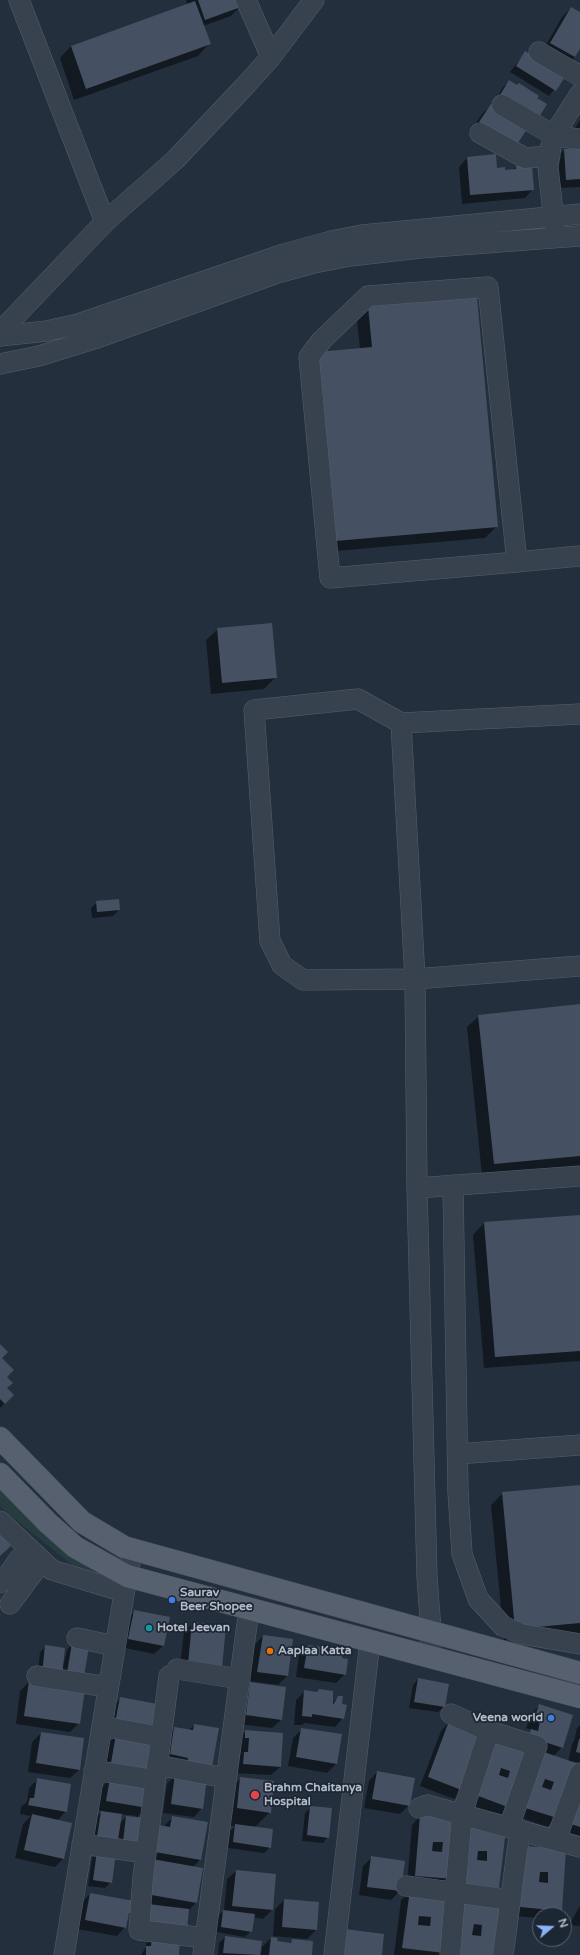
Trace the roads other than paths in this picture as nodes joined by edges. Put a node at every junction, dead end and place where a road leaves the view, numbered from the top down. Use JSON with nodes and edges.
{"nodes":[{"id":1,"x":19,"y":0,"type":"edge"},
{"id":2,"x":246,"y":0,"type":"edge"},
{"id":3,"x":314,"y":0,"type":"edge"},
{"id":4,"x":539,"y":52,"type":"dead end"},
{"id":5,"x":271,"y":57,"type":"junction"},
{"id":6,"x":580,"y":76,"type":"edge"},
{"id":7,"x":580,"y":94,"type":"edge"},
{"id":8,"x":502,"y":105,"type":"dead end"},
{"id":9,"x":480,"y":133,"type":"dead end"},
{"id":10,"x":555,"y":136,"type":"junction"},
{"id":11,"x":580,"y":139,"type":"edge"},
{"id":12,"x":550,"y":156,"type":"junction"},
{"id":13,"x":580,"y":214,"type":"edge"},
{"id":14,"x":553,"y":216,"type":"junction"},
{"id":15,"x":105,"y":222,"type":"junction"},
{"id":16,"x":580,"y":236,"type":"edge"},
{"id":17,"x":557,"y":238,"type":"junction"},
{"id":18,"x":0,"y":332,"type":"edge"},
{"id":19,"x":0,"y":336,"type":"edge"},
{"id":20,"x":0,"y":361,"type":"edge"},
{"id":21,"x":580,"y":556,"type":"edge"},
{"id":22,"x":516,"y":562,"type":"junction"},
{"id":23,"x":580,"y":714,"type":"edge"},
{"id":24,"x":401,"y":724,"type":"junction"},
{"id":25,"x":580,"y":966,"type":"edge"},
{"id":26,"x":415,"y":979,"type":"junction"},
{"id":27,"x":580,"y":1176,"type":"edge"},
{"id":28,"x":453,"y":1185,"type":"junction"},
{"id":29,"x":417,"y":1188,"type":"junction"},
{"id":30,"x":0,"y":1438,"type":"edge"},
{"id":31,"x":580,"y":1445,"type":"edge"},
{"id":32,"x":457,"y":1454,"type":"junction"},
{"id":33,"x":0,"y":1474,"type":"edge"},
{"id":34,"x":0,"y":1521,"type":"edge"},
{"id":35,"x":133,"y":1550,"type":"junction"},
{"id":36,"x":40,"y":1559,"type":"junction"},
{"id":37,"x":0,"y":1583,"type":"edge"},
{"id":38,"x":125,"y":1584,"type":"junction"},
{"id":39,"x":10,"y":1604,"type":"dead end"},
{"id":40,"x":249,"y":1609,"type":"junction"},
{"id":41,"x":431,"y":1631,"type":"junction"},
{"id":42,"x":77,"y":1638,"type":"dead end"},
{"id":43,"x":370,"y":1641,"type":"junction"},
{"id":44,"x":580,"y":1644,"type":"edge"},
{"id":45,"x":115,"y":1646,"type":"junction"},
{"id":46,"x":429,"y":1657,"type":"junction"},
{"id":47,"x":580,"y":1673,"type":"edge"},
{"id":48,"x":37,"y":1676,"type":"dead end"},
{"id":49,"x":240,"y":1679,"type":"junction"},
{"id":50,"x":108,"y":1687,"type":"junction"},
{"id":51,"x":580,"y":1697,"type":"edge"},
{"id":52,"x":451,"y":1714,"type":"dead end"},
{"id":53,"x":102,"y":1726,"type":"junction"},
{"id":54,"x":490,"y":1731,"type":"junction"},
{"id":55,"x":161,"y":1737,"type":"junction"},
{"id":56,"x":94,"y":1770,"type":"junction"},
{"id":57,"x":156,"y":1772,"type":"junction"},
{"id":58,"x":580,"y":1773,"type":"edge"},
{"id":59,"x":226,"y":1778,"type":"junction"},
{"id":60,"x":419,"y":1808,"type":"dead end"},
{"id":61,"x":462,"y":1814,"type":"junction"},
{"id":62,"x":515,"y":1828,"type":"junction"},
{"id":63,"x":556,"y":1840,"type":"junction"},
{"id":64,"x":82,"y":1844,"type":"junction"},
{"id":65,"x":580,"y":1847,"type":"edge"},
{"id":66,"x":146,"y":1853,"type":"junction"},
{"id":67,"x":406,"y":1886,"type":"dead end"},
{"id":68,"x":455,"y":1893,"type":"junction"},
{"id":69,"x":510,"y":1900,"type":"junction"},
{"id":70,"x":204,"y":1947,"type":"edge"},
{"id":71,"x":64,"y":1955,"type":"edge"},
{"id":72,"x":334,"y":1955,"type":"edge"},
{"id":73,"x":450,"y":1955,"type":"edge"},
{"id":74,"x":503,"y":1955,"type":"edge"}],
"edges":[{"from":1,"to":15,"type":"street"},
{"from":2,"to":5,"type":"street"},
{"from":3,"to":5,"type":"street"},
{"from":4,"to":6,"type":"street"},
{"from":5,"to":15,"type":"street"},
{"from":7,"to":10,"type":"street"},
{"from":8,"to":10,"type":"street"},
{"from":9,"to":12,"type":"street"},
{"from":10,"to":11,"type":"street"},
{"from":10,"to":12,"type":"street"},
{"from":12,"to":14,"type":"street"},
{"from":13,"to":14,"type":"street"},
{"from":14,"to":17,"type":"street"},
{"from":14,"to":19,"type":"street"},
{"from":15,"to":18,"type":"street"},
{"from":16,"to":17,"type":"street"},
{"from":17,"to":20,"type":"street"},
{"from":21,"to":22,"type":"street"},
{"from":22,"to":22,"type":"street"},
{"from":23,"to":24,"type":"street"},
{"from":24,"to":26,"type":"street"},
{"from":24,"to":26,"type":"street"},
{"from":25,"to":26,"type":"street"},
{"from":26,"to":29,"type":"street"},
{"from":27,"to":28,"type":"street"},
{"from":28,"to":29,"type":"street"},
{"from":28,"to":32,"type":"street"},
{"from":29,"to":41,"type":"street"},
{"from":30,"to":35,"type":"main road"},
{"from":31,"to":32,"type":"street"},
{"from":32,"to":44,"type":"street"},
{"from":33,"to":38,"type":"main road"},
{"from":34,"to":36,"type":"street"},
{"from":35,"to":38,"type":"street"},
{"from":35,"to":41,"type":"main road"},
{"from":36,"to":37,"type":"street"},
{"from":36,"to":38,"type":"street"},
{"from":36,"to":39,"type":"street"},
{"from":38,"to":40,"type":"main road"},
{"from":38,"to":45,"type":"street"},
{"from":40,"to":43,"type":"main road"},
{"from":40,"to":49,"type":"street"},
{"from":41,"to":46,"type":"street"},
{"from":41,"to":47,"type":"main road"},
{"from":42,"to":45,"type":"street"},
{"from":43,"to":46,"type":"main road"},
{"from":43,"to":72,"type":"street"},
{"from":45,"to":50,"type":"street"},
{"from":46,"to":51,"type":"main road"},
{"from":48,"to":50,"type":"street"},
{"from":49,"to":55,"type":"street"},
{"from":49,"to":59,"type":"street"},
{"from":50,"to":53,"type":"street"},
{"from":52,"to":54,"type":"street"},
{"from":53,"to":55,"type":"street"},
{"from":53,"to":56,"type":"street"},
{"from":54,"to":61,"type":"street"},
{"from":54,"to":62,"type":"street"},
{"from":55,"to":57,"type":"street"},
{"from":56,"to":57,"type":"street"},
{"from":56,"to":64,"type":"street"},
{"from":57,"to":59,"type":"street"},
{"from":57,"to":66,"type":"street"},
{"from":58,"to":63,"type":"street"},
{"from":59,"to":70,"type":"street"},
{"from":60,"to":61,"type":"street"},
{"from":61,"to":62,"type":"street"},
{"from":61,"to":68,"type":"street"},
{"from":62,"to":63,"type":"street"},
{"from":62,"to":69,"type":"street"},
{"from":63,"to":65,"type":"street"},
{"from":64,"to":66,"type":"street"},
{"from":64,"to":71,"type":"street"},
{"from":66,"to":70,"type":"street"},
{"from":67,"to":68,"type":"street"},
{"from":68,"to":69,"type":"street"},
{"from":68,"to":73,"type":"street"},
{"from":69,"to":74,"type":"street"}]}
